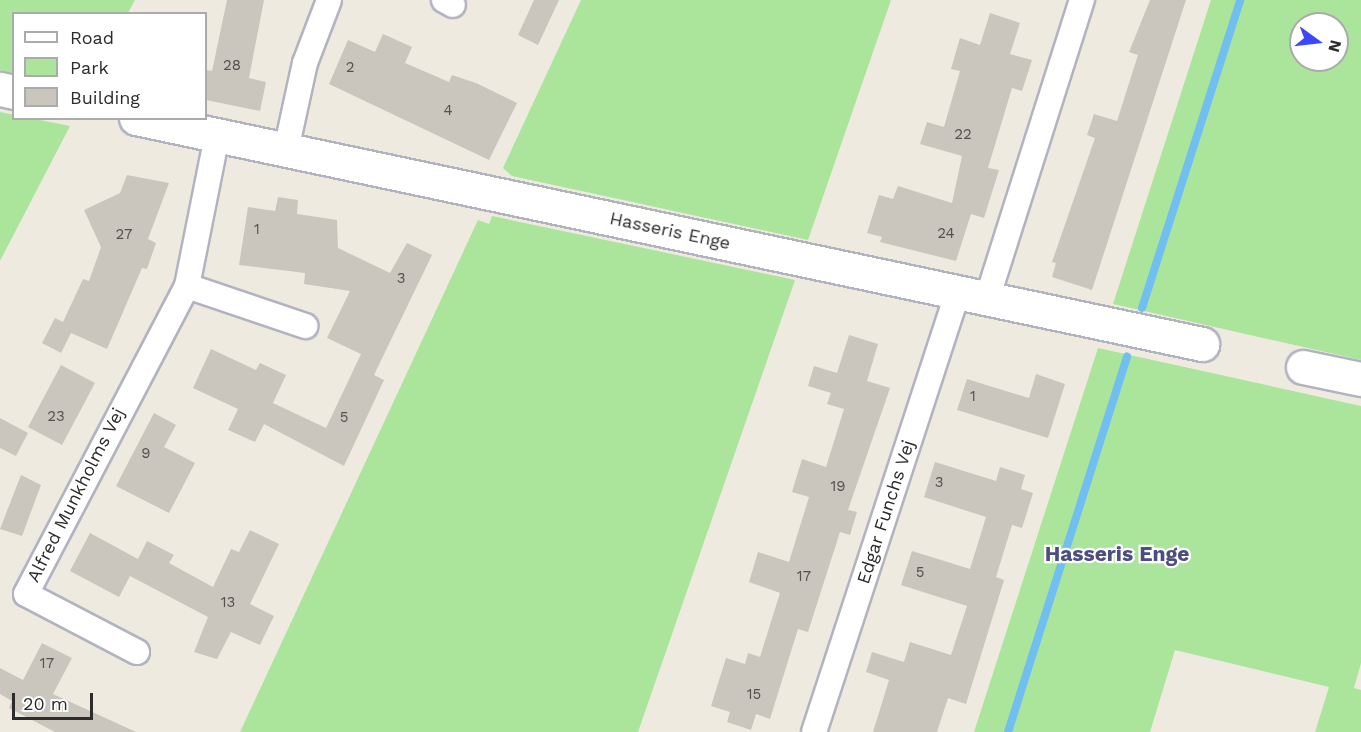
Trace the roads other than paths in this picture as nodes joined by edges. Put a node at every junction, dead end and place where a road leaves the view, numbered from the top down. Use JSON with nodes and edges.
{"nodes":[{"id":1,"x":329,"y":0,"type":"edge"},
{"id":2,"x":1082,"y":0,"type":"edge"},
{"id":3,"x":145,"y":120,"type":"edge"},
{"id":4,"x":217,"y":136,"type":"junction"},
{"id":5,"x":286,"y":150,"type":"junction"},
{"id":6,"x":187,"y":286,"type":"junction"},
{"id":7,"x":973,"y":294,"type":"junction"},
{"id":8,"x":305,"y":326,"type":"dead end"},
{"id":9,"x":1202,"y":344,"type":"dead end"},
{"id":10,"x":1303,"y":367,"type":"dead end"},
{"id":11,"x":1361,"y":379,"type":"edge"},
{"id":12,"x":137,"y":652,"type":"dead end"},
{"id":13,"x":814,"y":732,"type":"edge"}],
"edges":[{"from":1,"to":5,"type":"street"},
{"from":2,"to":7,"type":"street","name":"Edgar Funchs Vej"},
{"from":3,"to":4,"type":"street","name":"Hasseris Enge"},
{"from":4,"to":5,"type":"street","name":"Hasseris Enge"},
{"from":4,"to":6,"type":"street","name":"Alfred Munkholms Vej"},
{"from":5,"to":7,"type":"street","name":"Hasseris Enge"},
{"from":6,"to":8,"type":"street"},
{"from":6,"to":12,"type":"street","name":"Alfred Munkholms Vej"},
{"from":7,"to":9,"type":"street","name":"Hasseris Enge"},
{"from":7,"to":13,"type":"street","name":"Edgar Funchs Vej"},
{"from":10,"to":11,"type":"street"}]}
